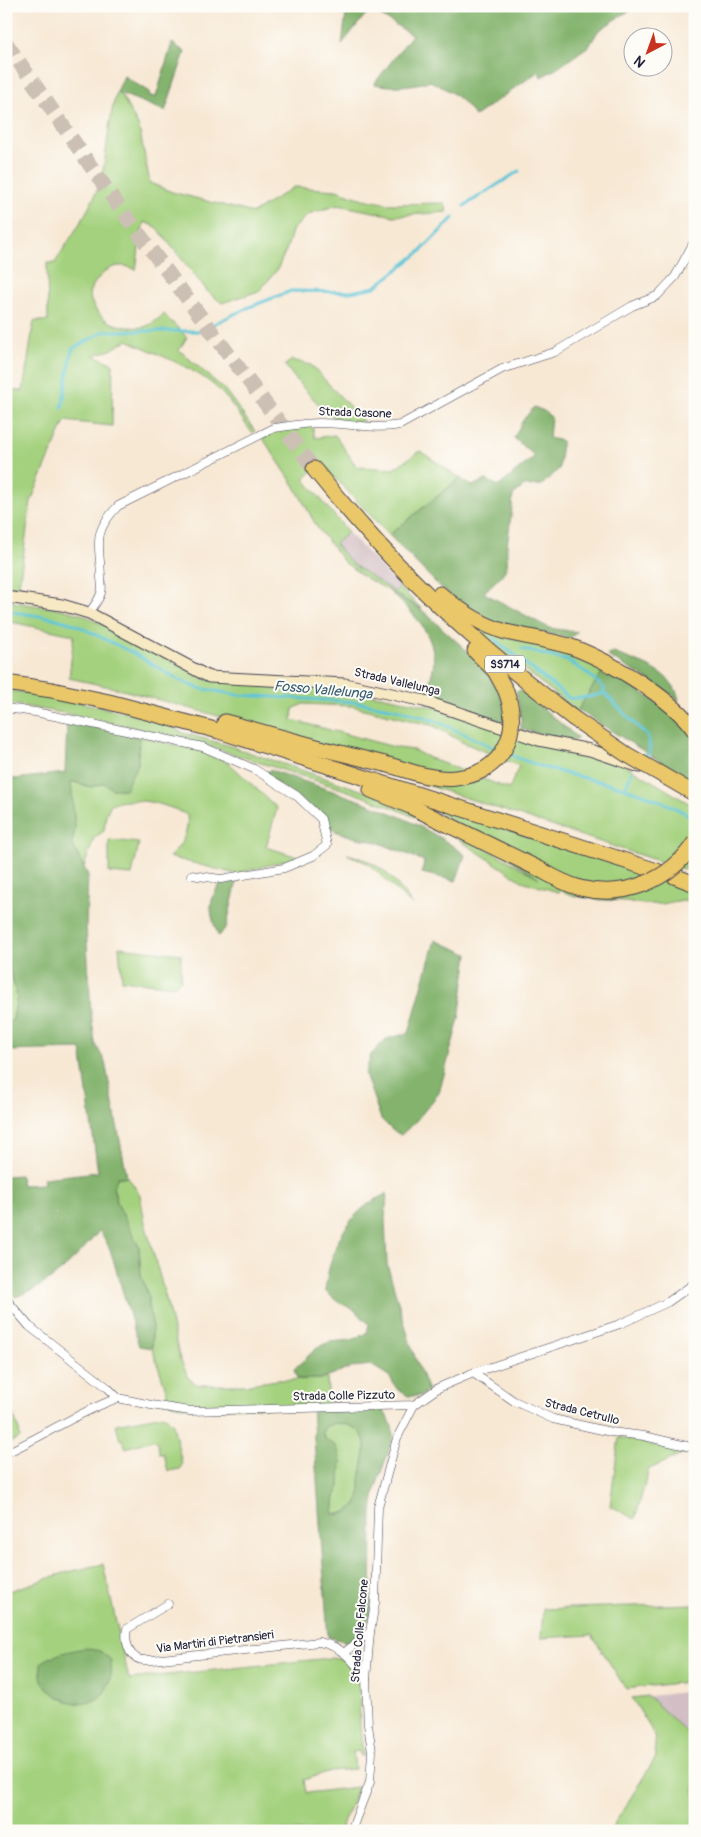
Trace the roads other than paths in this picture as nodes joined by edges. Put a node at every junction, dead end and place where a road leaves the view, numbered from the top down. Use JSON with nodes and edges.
{"nodes":[{"id":1,"x":695,"y":240,"type":"edge"},
{"id":2,"x":314,"y":469,"type":"tunnel mouth"},
{"id":3,"x":413,"y":580,"type":"junction"},
{"id":4,"x":6,"y":597,"type":"edge"},
{"id":5,"x":440,"y":607,"type":"junction"},
{"id":6,"x":89,"y":613,"type":"junction"},
{"id":7,"x":6,"y":683,"type":"edge"},
{"id":8,"x":6,"y":708,"type":"edge"},
{"id":9,"x":181,"y":720,"type":"junction"},
{"id":10,"x":695,"y":731,"type":"edge"},
{"id":11,"x":342,"y":770,"type":"junction"},
{"id":12,"x":695,"y":792,"type":"edge"},
{"id":13,"x":695,"y":842,"type":"edge"},
{"id":14,"x":657,"y":870,"type":"dead end"},
{"id":15,"x":190,"y":876,"type":"dead end"},
{"id":16,"x":683,"y":878,"type":"edge"},
{"id":17,"x":695,"y":884,"type":"edge"},
{"id":18,"x":695,"y":1283,"type":"edge"},
{"id":19,"x":6,"y":1299,"type":"edge"},
{"id":20,"x":15,"y":1310,"type":"junction"},
{"id":21,"x":6,"y":1312,"type":"edge"},
{"id":22,"x":473,"y":1373,"type":"junction"},
{"id":23,"x":118,"y":1398,"type":"junction"},
{"id":24,"x":414,"y":1405,"type":"junction"},
{"id":25,"x":695,"y":1448,"type":"edge"},
{"id":26,"x":6,"y":1453,"type":"edge"},
{"id":27,"x":168,"y":1604,"type":"dead end"},
{"id":28,"x":370,"y":1632,"type":"junction"},
{"id":29,"x":344,"y":1652,"type":"junction"},
{"id":30,"x":366,"y":1679,"type":"junction"},
{"id":31,"x":351,"y":1831,"type":"edge"}],
"edges":[{"from":1,"to":6,"type":"street","name":"Strada Casone"},
{"from":2,"to":3,"type":"highway","number":"SS714"},
{"from":3,"to":5,"type":"highway","number":"SS714"},
{"from":3,"to":10,"type":"highway"},
{"from":4,"to":6,"type":"street","name":"Strada Vallelunga"},
{"from":5,"to":9,"type":"highway","bridge":true},
{"from":5,"to":12,"type":"highway","number":"SS714","bridge":true},
{"from":6,"to":12,"type":"street","name":"Strada Vallelunga"},
{"from":7,"to":9,"type":"highway"},
{"from":8,"to":15,"type":"street"},
{"from":9,"to":11,"type":"highway"},
{"from":11,"to":13,"type":"highway","bridge":true},
{"from":11,"to":14,"type":"highway"},
{"from":16,"to":17,"type":"highway"},
{"from":18,"to":22,"type":"street"},
{"from":19,"to":20,"type":"street","name":"Strada Colle Pizzuto"},
{"from":20,"to":21,"type":"street"},
{"from":20,"to":23,"type":"street","name":"Strada Colle Pizzuto"},
{"from":22,"to":24,"type":"street"},
{"from":22,"to":25,"type":"street","name":"Strada Cetrullo"},
{"from":23,"to":24,"type":"street","name":"Strada Colle Pizzuto"},
{"from":23,"to":26,"type":"street"},
{"from":24,"to":28,"type":"street","name":"Strada Colle Falcone"},
{"from":27,"to":29,"type":"street","name":"Via Martiri di Pietransieri"},
{"from":28,"to":29,"type":"street"},
{"from":28,"to":30,"type":"street","name":"Strada Colle Falcone"},
{"from":29,"to":30,"type":"street","name":"Via Martiri di Pietransieri"},
{"from":30,"to":31,"type":"street","name":"Strada Colle Falcone"}]}
